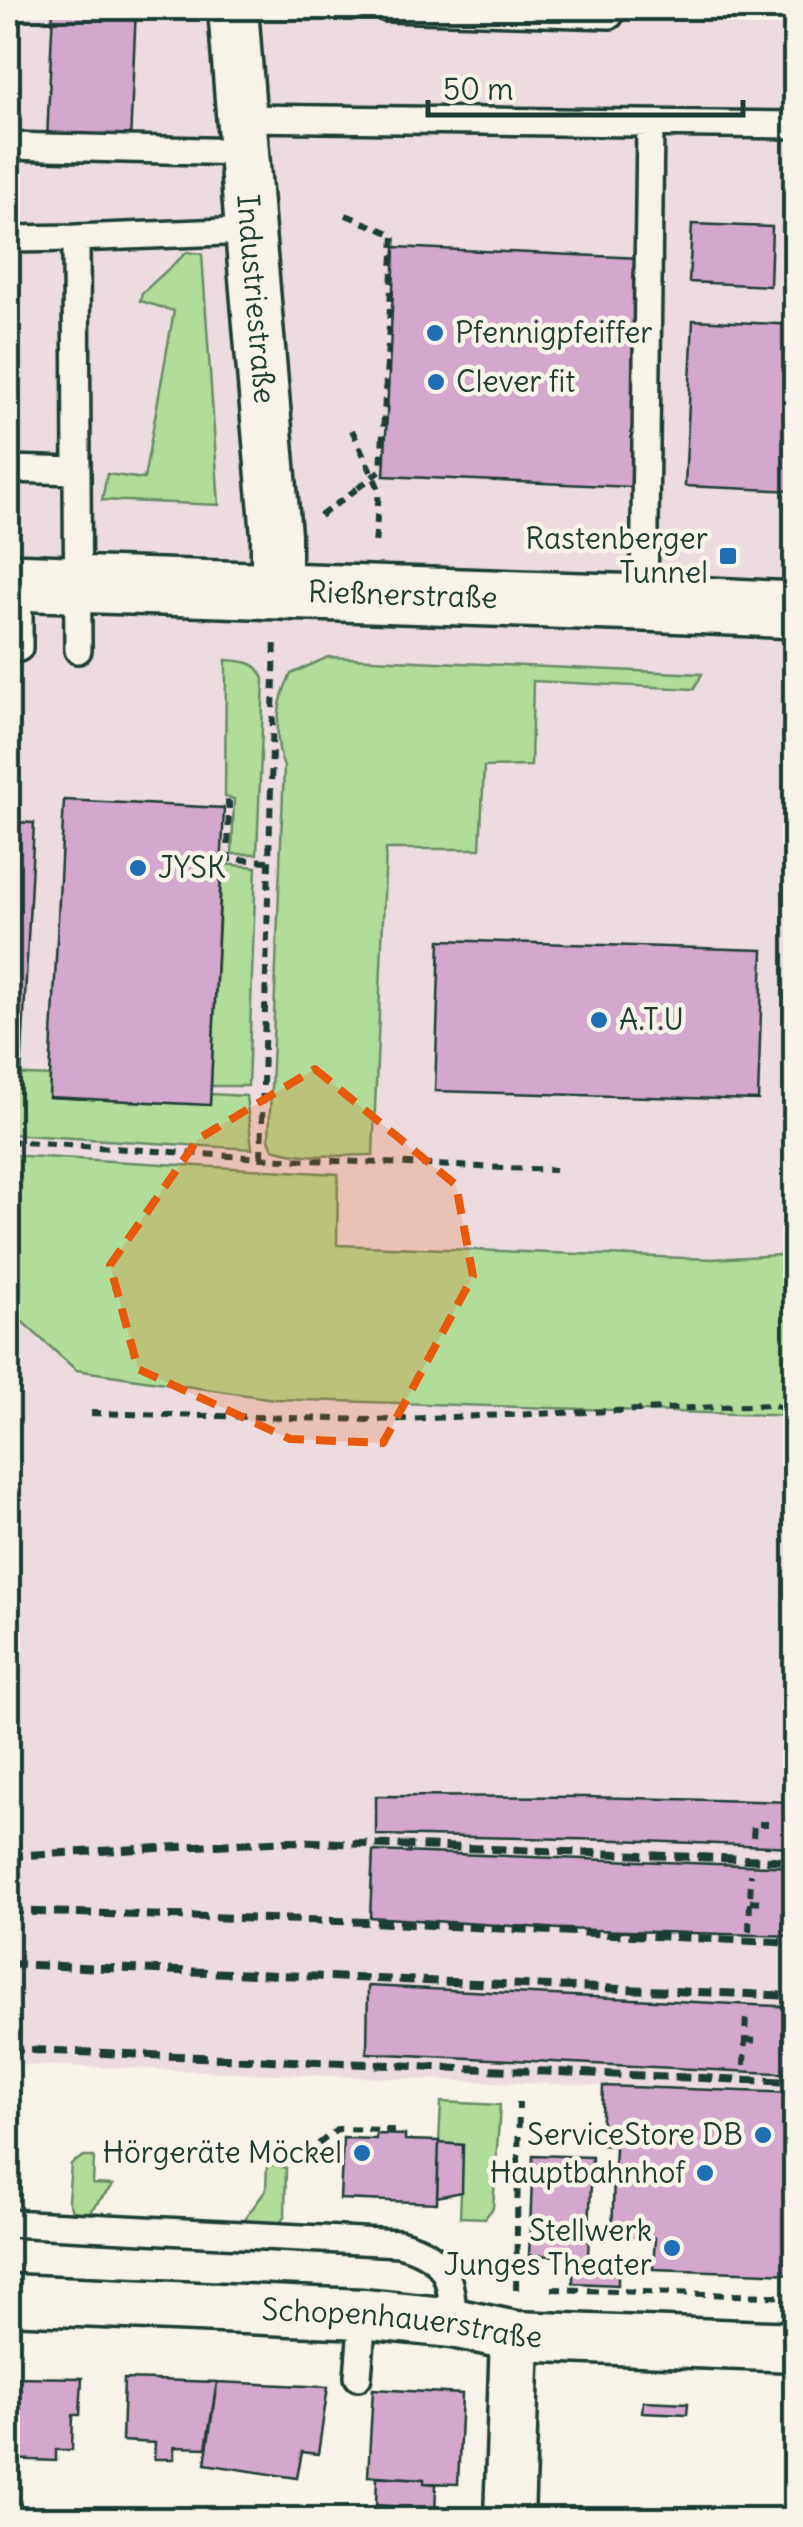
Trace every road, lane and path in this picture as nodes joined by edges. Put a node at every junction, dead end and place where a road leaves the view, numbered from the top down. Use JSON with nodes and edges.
{"nodes":[{"id":1,"x":233,"y":8,"type":"edge"},
{"id":2,"x":387,"y":8,"type":"edge"},
{"id":3,"x":610,"y":16,"type":"dead end"},
{"id":4,"x":650,"y":124,"type":"junction"},
{"id":5,"x":796,"y":125,"type":"edge"},
{"id":6,"x":243,"y":135,"type":"junction"},
{"id":7,"x":8,"y":146,"type":"edge"},
{"id":8,"x":346,"y":215,"type":"dead end"},
{"id":9,"x":250,"y":231,"type":"junction"},
{"id":10,"x":76,"y":238,"type":"junction"},
{"id":11,"x":8,"y":240,"type":"edge"},
{"id":12,"x":352,"y":430,"type":"dead end"},
{"id":13,"x":8,"y":469,"type":"edge"},
{"id":14,"x":77,"y":471,"type":"junction"},
{"id":15,"x":320,"y":516,"type":"dead end"},
{"id":16,"x":375,"y":553,"type":"dead end"},
{"id":17,"x":13,"y":582,"type":"edge"},
{"id":18,"x":78,"y":584,"type":"junction"},
{"id":19,"x":276,"y":592,"type":"junction"},
{"id":20,"x":644,"y":603,"type":"junction"},
{"id":21,"x":796,"y":610,"type":"edge"},
{"id":22,"x":20,"y":648,"type":"dead end"},
{"id":23,"x":78,"y":650,"type":"dead end"},
{"id":24,"x":225,"y":803,"type":"dead end"},
{"id":25,"x":269,"y":861,"type":"junction"},
{"id":26,"x":8,"y":1142,"type":"edge"},
{"id":27,"x":260,"y":1158,"type":"junction"},
{"id":28,"x":555,"y":1170,"type":"dead end"},
{"id":29,"x":91,"y":1413,"type":"dead end"},
{"id":30,"x":796,"y":1413,"type":"edge"},
{"id":31,"x":768,"y":1824,"type":"dead end"},
{"id":32,"x":753,"y":1838,"type":"dead end"},
{"id":33,"x":751,"y":1874,"type":"dead end"},
{"id":34,"x":750,"y":1901,"type":"junction"},
{"id":35,"x":765,"y":1902,"type":"dead end"},
{"id":36,"x":749,"y":1931,"type":"dead end"},
{"id":37,"x":746,"y":2012,"type":"dead end"},
{"id":38,"x":745,"y":2040,"type":"junction"},
{"id":39,"x":760,"y":2041,"type":"dead end"},
{"id":40,"x":744,"y":2064,"type":"dead end"},
{"id":41,"x":520,"y":2102,"type":"dead end"},
{"id":42,"x":391,"y":2135,"type":"dead end"},
{"id":43,"x":304,"y":2155,"type":"dead end"},
{"id":44,"x":8,"y":2224,"type":"edge"},
{"id":45,"x":516,"y":2288,"type":"junction"},
{"id":46,"x":533,"y":2288,"type":"dead end"},
{"id":47,"x":550,"y":2288,"type":"dead end"},
{"id":48,"x":796,"y":2297,"type":"edge"},
{"id":49,"x":8,"y":2298,"type":"edge"},
{"id":50,"x":363,"y":2314,"type":"junction"},
{"id":51,"x":453,"y":2323,"type":"junction"},
{"id":52,"x":515,"y":2336,"type":"junction"},
{"id":53,"x":796,"y":2347,"type":"edge"},
{"id":54,"x":358,"y":2377,"type":"dead end"},
{"id":55,"x":508,"y":2520,"type":"edge"}],
"edges":[{"from":1,"to":6,"type":"street","name":"Industriestraße"},
{"from":2,"to":3,"type":"lane"},
{"from":4,"to":5,"type":"lane"},
{"from":4,"to":6,"type":"lane"},
{"from":4,"to":20,"type":"lane"},
{"from":6,"to":7,"type":"lane"},
{"from":6,"to":9,"type":"street","name":"Industriestraße"},
{"from":8,"to":15,"type":"path","bridge":true},
{"from":9,"to":10,"type":"lane"},
{"from":9,"to":19,"type":"street","name":"Industriestraße"},
{"from":10,"to":11,"type":"lane"},
{"from":10,"to":14,"type":"lane"},
{"from":12,"to":16,"type":"path"},
{"from":13,"to":14,"type":"lane"},
{"from":14,"to":18,"type":"lane"},
{"from":17,"to":18,"type":"street","name":"Rießnerstraße"},
{"from":17,"to":22,"type":"lane"},
{"from":18,"to":19,"type":"street","name":"Rießnerstraße"},
{"from":18,"to":23,"type":"lane"},
{"from":19,"to":20,"type":"street","name":"Rießnerstraße"},
{"from":19,"to":25,"type":"path"},
{"from":20,"to":21,"type":"street","name":"Rießnerstraße"},
{"from":24,"to":25,"type":"path"},
{"from":25,"to":27,"type":"path"},
{"from":26,"to":27,"type":"path"},
{"from":27,"to":28,"type":"path"},
{"from":29,"to":30,"type":"path"},
{"from":31,"to":32,"type":"path"},
{"from":33,"to":34,"type":"path"},
{"from":34,"to":35,"type":"path"},
{"from":34,"to":36,"type":"path"},
{"from":37,"to":38,"type":"path"},
{"from":38,"to":39,"type":"path"},
{"from":38,"to":40,"type":"path"},
{"from":41,"to":45,"type":"path"},
{"from":42,"to":43,"type":"path"},
{"from":44,"to":51,"type":"lane"},
{"from":45,"to":46,"type":"path"},
{"from":45,"to":52,"type":"path"},
{"from":47,"to":48,"type":"path"},
{"from":49,"to":50,"type":"street","name":"Schopenhauerstraße"},
{"from":50,"to":51,"type":"street","name":"Schopenhauerstraße"},
{"from":50,"to":54,"type":"lane"},
{"from":51,"to":52,"type":"street","name":"Schopenhauerstraße"},
{"from":52,"to":53,"type":"street","name":"Schopenhauerstraße"},
{"from":52,"to":55,"type":"street"}]}
